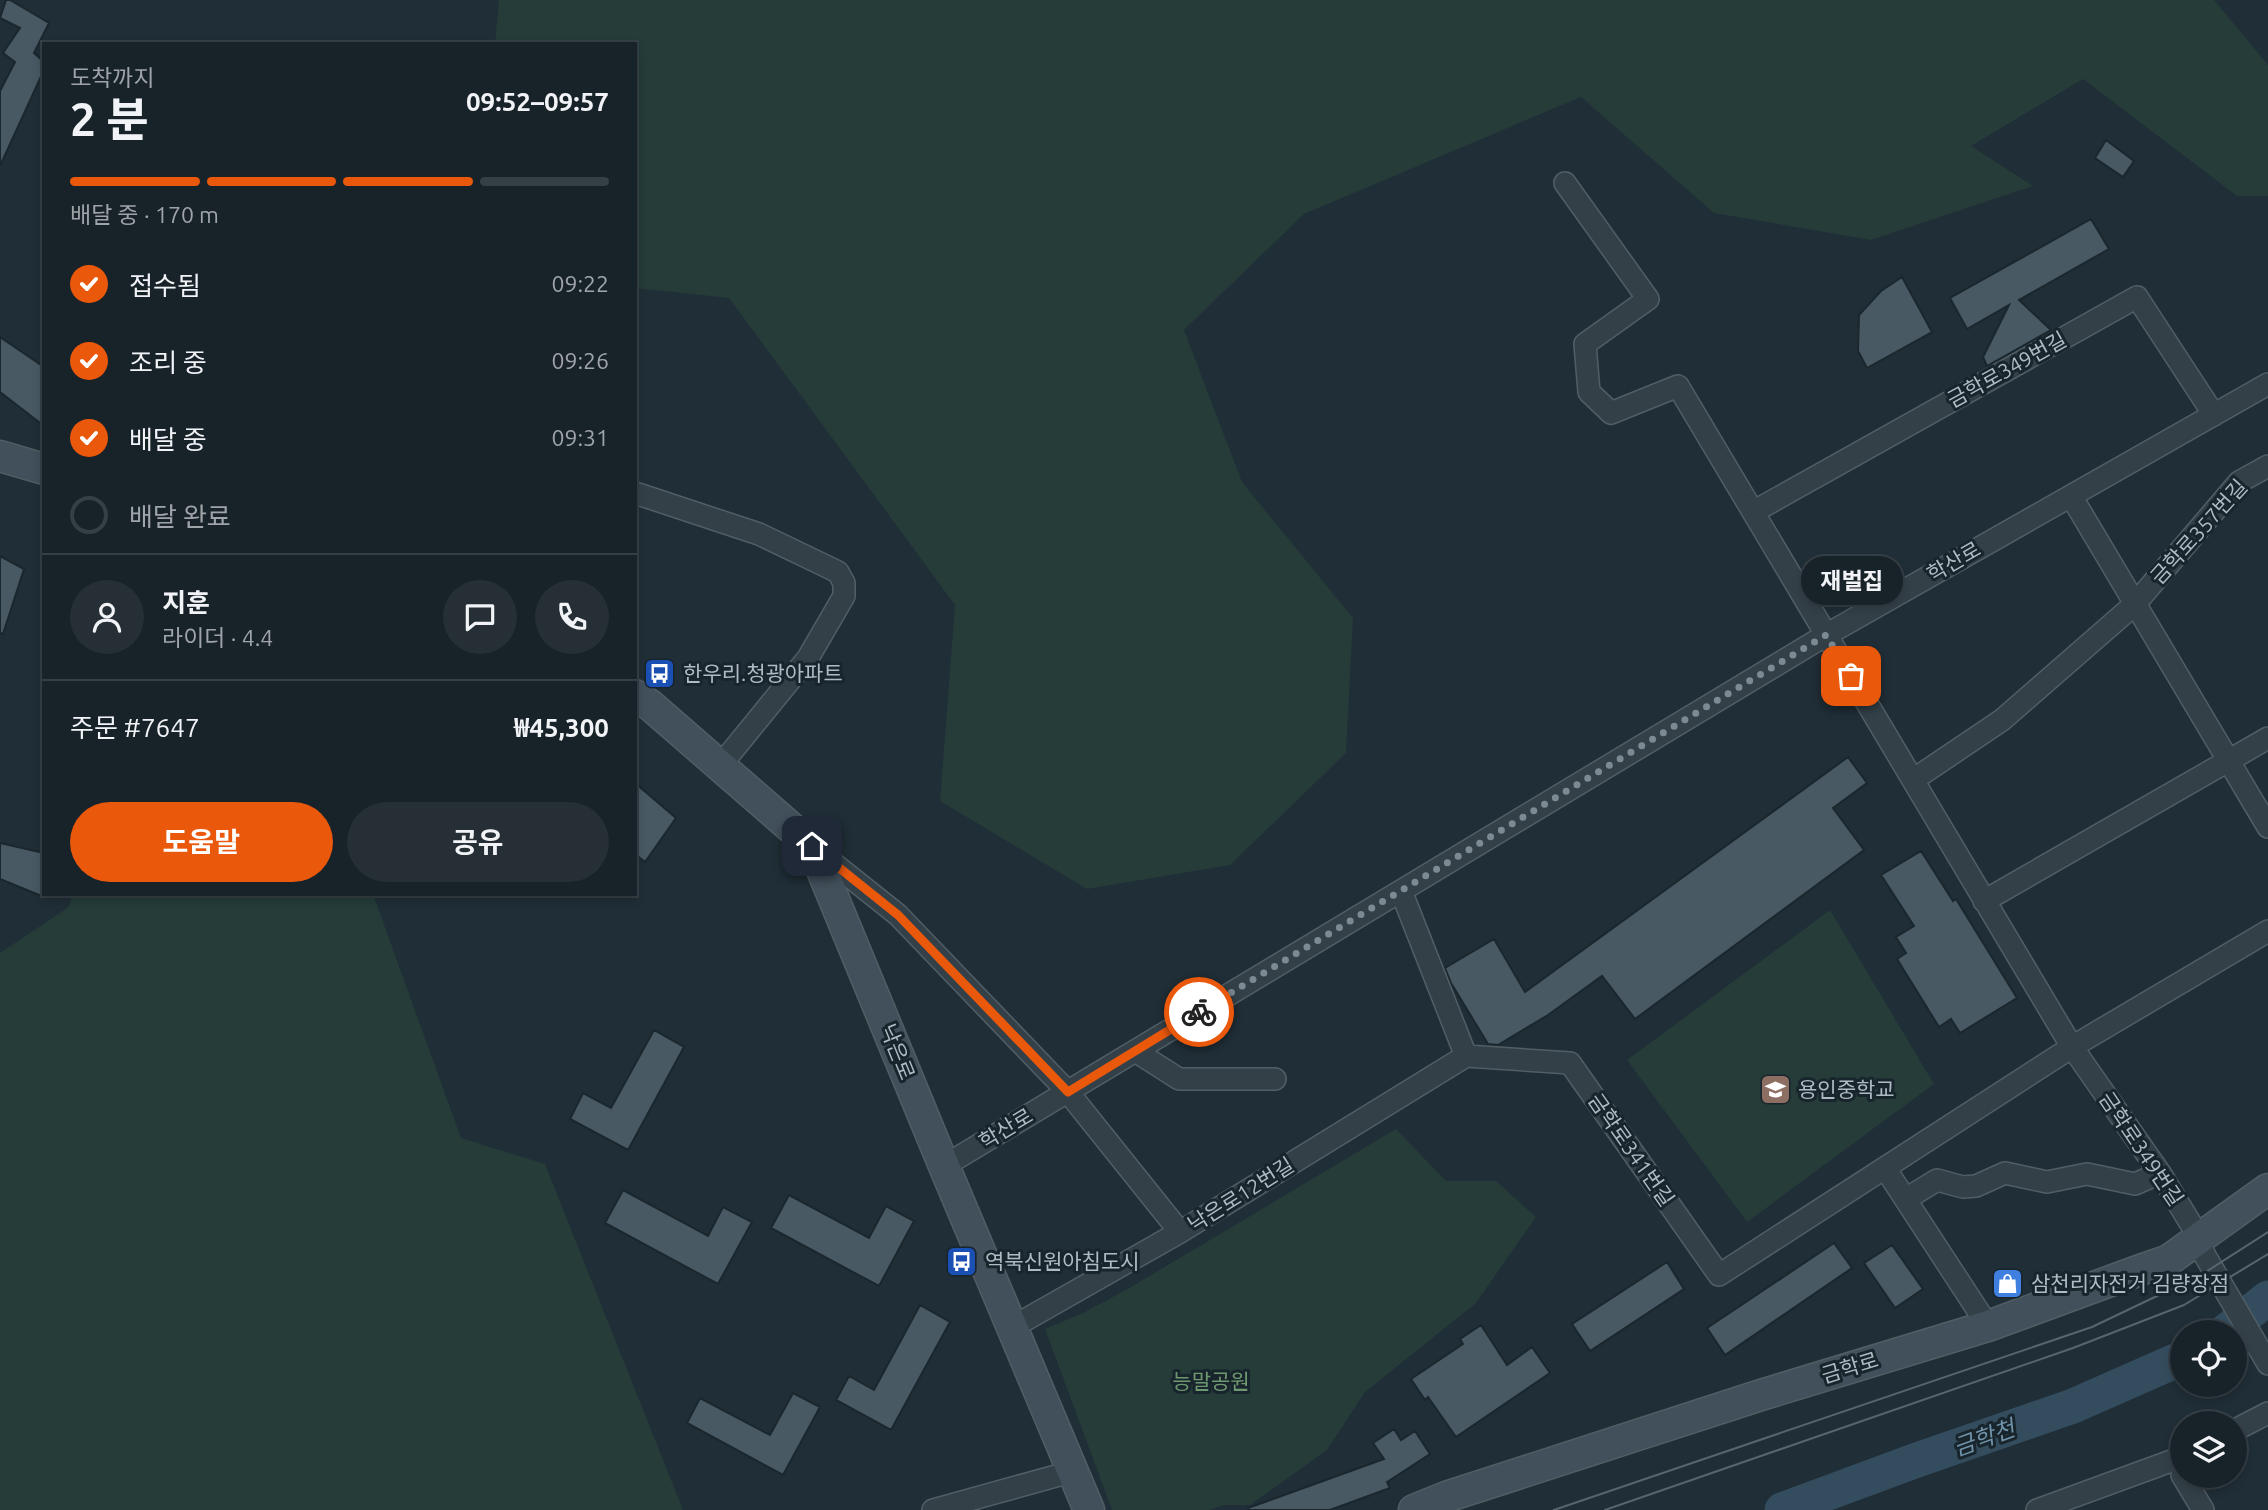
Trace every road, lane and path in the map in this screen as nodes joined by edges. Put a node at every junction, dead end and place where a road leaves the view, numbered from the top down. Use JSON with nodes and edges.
{"nodes":[{"id":1,"x":1565,"y":183,"type":"dead end"},
{"id":2,"x":2268,"y":384,"type":"edge"},
{"id":3,"x":2214,"y":415,"type":"junction"},
{"id":4,"x":0,"y":456,"type":"edge"},
{"id":5,"x":2268,"y":466,"type":"edge"},
{"id":6,"x":42,"y":468,"type":"edge"},
{"id":7,"x":637,"y":494,"type":"edge"},
{"id":8,"x":2071,"y":496,"type":"junction"},
{"id":9,"x":1754,"y":512,"type":"junction"},
{"id":10,"x":2135,"y":604,"type":"junction"},
{"id":11,"x":1826,"y":635,"type":"junction"},
{"id":12,"x":637,"y":696,"type":"edge"},
{"id":13,"x":2268,"y":738,"type":"edge"},
{"id":14,"x":2228,"y":761,"type":"junction"},
{"id":15,"x":720,"y":766,"type":"junction"},
{"id":16,"x":1913,"y":780,"type":"junction"},
{"id":17,"x":2268,"y":827,"type":"edge"},
{"id":18,"x":812,"y":846,"type":"junction"},
{"id":19,"x":1401,"y":891,"type":"junction"},
{"id":20,"x":1984,"y":901,"type":"junction"},
{"id":21,"x":2268,"y":931,"type":"edge"},
{"id":22,"x":2072,"y":1047,"type":"junction"},
{"id":23,"x":1135,"y":1051,"type":"junction"},
{"id":24,"x":1466,"y":1056,"type":"junction"},
{"id":25,"x":1275,"y":1079,"type":"dead end"},
{"id":26,"x":1068,"y":1092,"type":"junction"},
{"id":27,"x":944,"y":1166,"type":"junction"},
{"id":28,"x":1885,"y":1168,"type":"junction"},
{"id":29,"x":2161,"y":1173,"type":"junction"},
{"id":30,"x":2268,"y":1189,"type":"edge"},
{"id":31,"x":1906,"y":1199,"type":"junction"},
{"id":32,"x":1180,"y":1232,"type":"junction"},
{"id":33,"x":2202,"y":1246,"type":"junction"},
{"id":34,"x":1988,"y":1326,"type":"junction"},
{"id":35,"x":1011,"y":1328,"type":"junction"},
{"id":36,"x":2268,"y":1364,"type":"edge"},
{"id":37,"x":2268,"y":1413,"type":"edge"},
{"id":38,"x":2247,"y":1424,"type":"edge"},
{"id":39,"x":1074,"y":1471,"type":"junction"},
{"id":40,"x":2170,"y":1471,"type":"edge"},
{"id":41,"x":2191,"y":1488,"type":"edge"},
{"id":42,"x":2077,"y":1504,"type":"edge"},
{"id":43,"x":933,"y":1510,"type":"edge"},
{"id":44,"x":1089,"y":1510,"type":"edge"},
{"id":45,"x":1414,"y":1510,"type":"edge"},
{"id":46,"x":2037,"y":1510,"type":"edge"},
{"id":47,"x":2203,"y":1510,"type":"edge"}],
"edges":[{"from":1,"to":9,"type":"street","name":"금학로349번길"},
{"from":2,"to":3,"type":"street","name":"학산로"},
{"from":3,"to":8,"type":"street","name":"학산로"},
{"from":3,"to":9,"type":"street","name":"금학로349번길"},
{"from":4,"to":6,"type":"main road"},
{"from":5,"to":10,"type":"street","name":"금학로357번길"},
{"from":7,"to":15,"type":"street"},
{"from":8,"to":10,"type":"street","name":"금학로357번길"},
{"from":8,"to":11,"type":"street","name":"학산로"},
{"from":9,"to":11,"type":"street","name":"금학로349번길"},
{"from":10,"to":14,"type":"street","name":"금학로357번길"},
{"from":10,"to":16,"type":"street"},
{"from":11,"to":16,"type":"street","name":"금학로349번길"},
{"from":11,"to":19,"type":"street","name":"학산로"},
{"from":12,"to":15,"type":"main road","name":"낙은로"},
{"from":13,"to":14,"type":"street"},
{"from":14,"to":17,"type":"street","name":"금학로357번길"},
{"from":14,"to":20,"type":"street"},
{"from":15,"to":18,"type":"main road","name":"낙은로"},
{"from":16,"to":20,"type":"street","name":"금학로349번길"},
{"from":18,"to":26,"type":"street"},
{"from":18,"to":27,"type":"main road","name":"낙은로"},
{"from":19,"to":23,"type":"street","name":"학산로"},
{"from":19,"to":24,"type":"street"},
{"from":20,"to":22,"type":"street","name":"금학로349번길"},
{"from":21,"to":22,"type":"street"},
{"from":22,"to":28,"type":"street"},
{"from":22,"to":29,"type":"street","name":"금학로349번길"},
{"from":23,"to":25,"type":"street"},
{"from":23,"to":26,"type":"street","name":"학산로"},
{"from":24,"to":28,"type":"street","name":"금학로341번길"},
{"from":24,"to":32,"type":"street","name":"낙은로12번길"},
{"from":26,"to":27,"type":"street","name":"학산로"},
{"from":26,"to":32,"type":"street"},
{"from":27,"to":35,"type":"main road","name":"낙은로"},
{"from":28,"to":31,"type":"street"},
{"from":29,"to":31,"type":"street"},
{"from":29,"to":33,"type":"street","name":"금학로349번길"},
{"from":30,"to":33,"type":"main road","name":"금학로"},
{"from":31,"to":34,"type":"street"},
{"from":32,"to":35,"type":"street","name":"낙은로12번길"},
{"from":33,"to":34,"type":"main road","name":"금학로"},
{"from":33,"to":36,"type":"street","name":"금학로349번길"},
{"from":34,"to":45,"type":"main road","name":"금학로"},
{"from":35,"to":39,"type":"main road","name":"낙은로"},
{"from":37,"to":38,"type":"street"},
{"from":39,"to":43,"type":"street"},
{"from":39,"to":44,"type":"main road","name":"낙은로"},
{"from":40,"to":42,"type":"street"},
{"from":41,"to":47,"type":"street"},
{"from":42,"to":46,"type":"street"}]}
